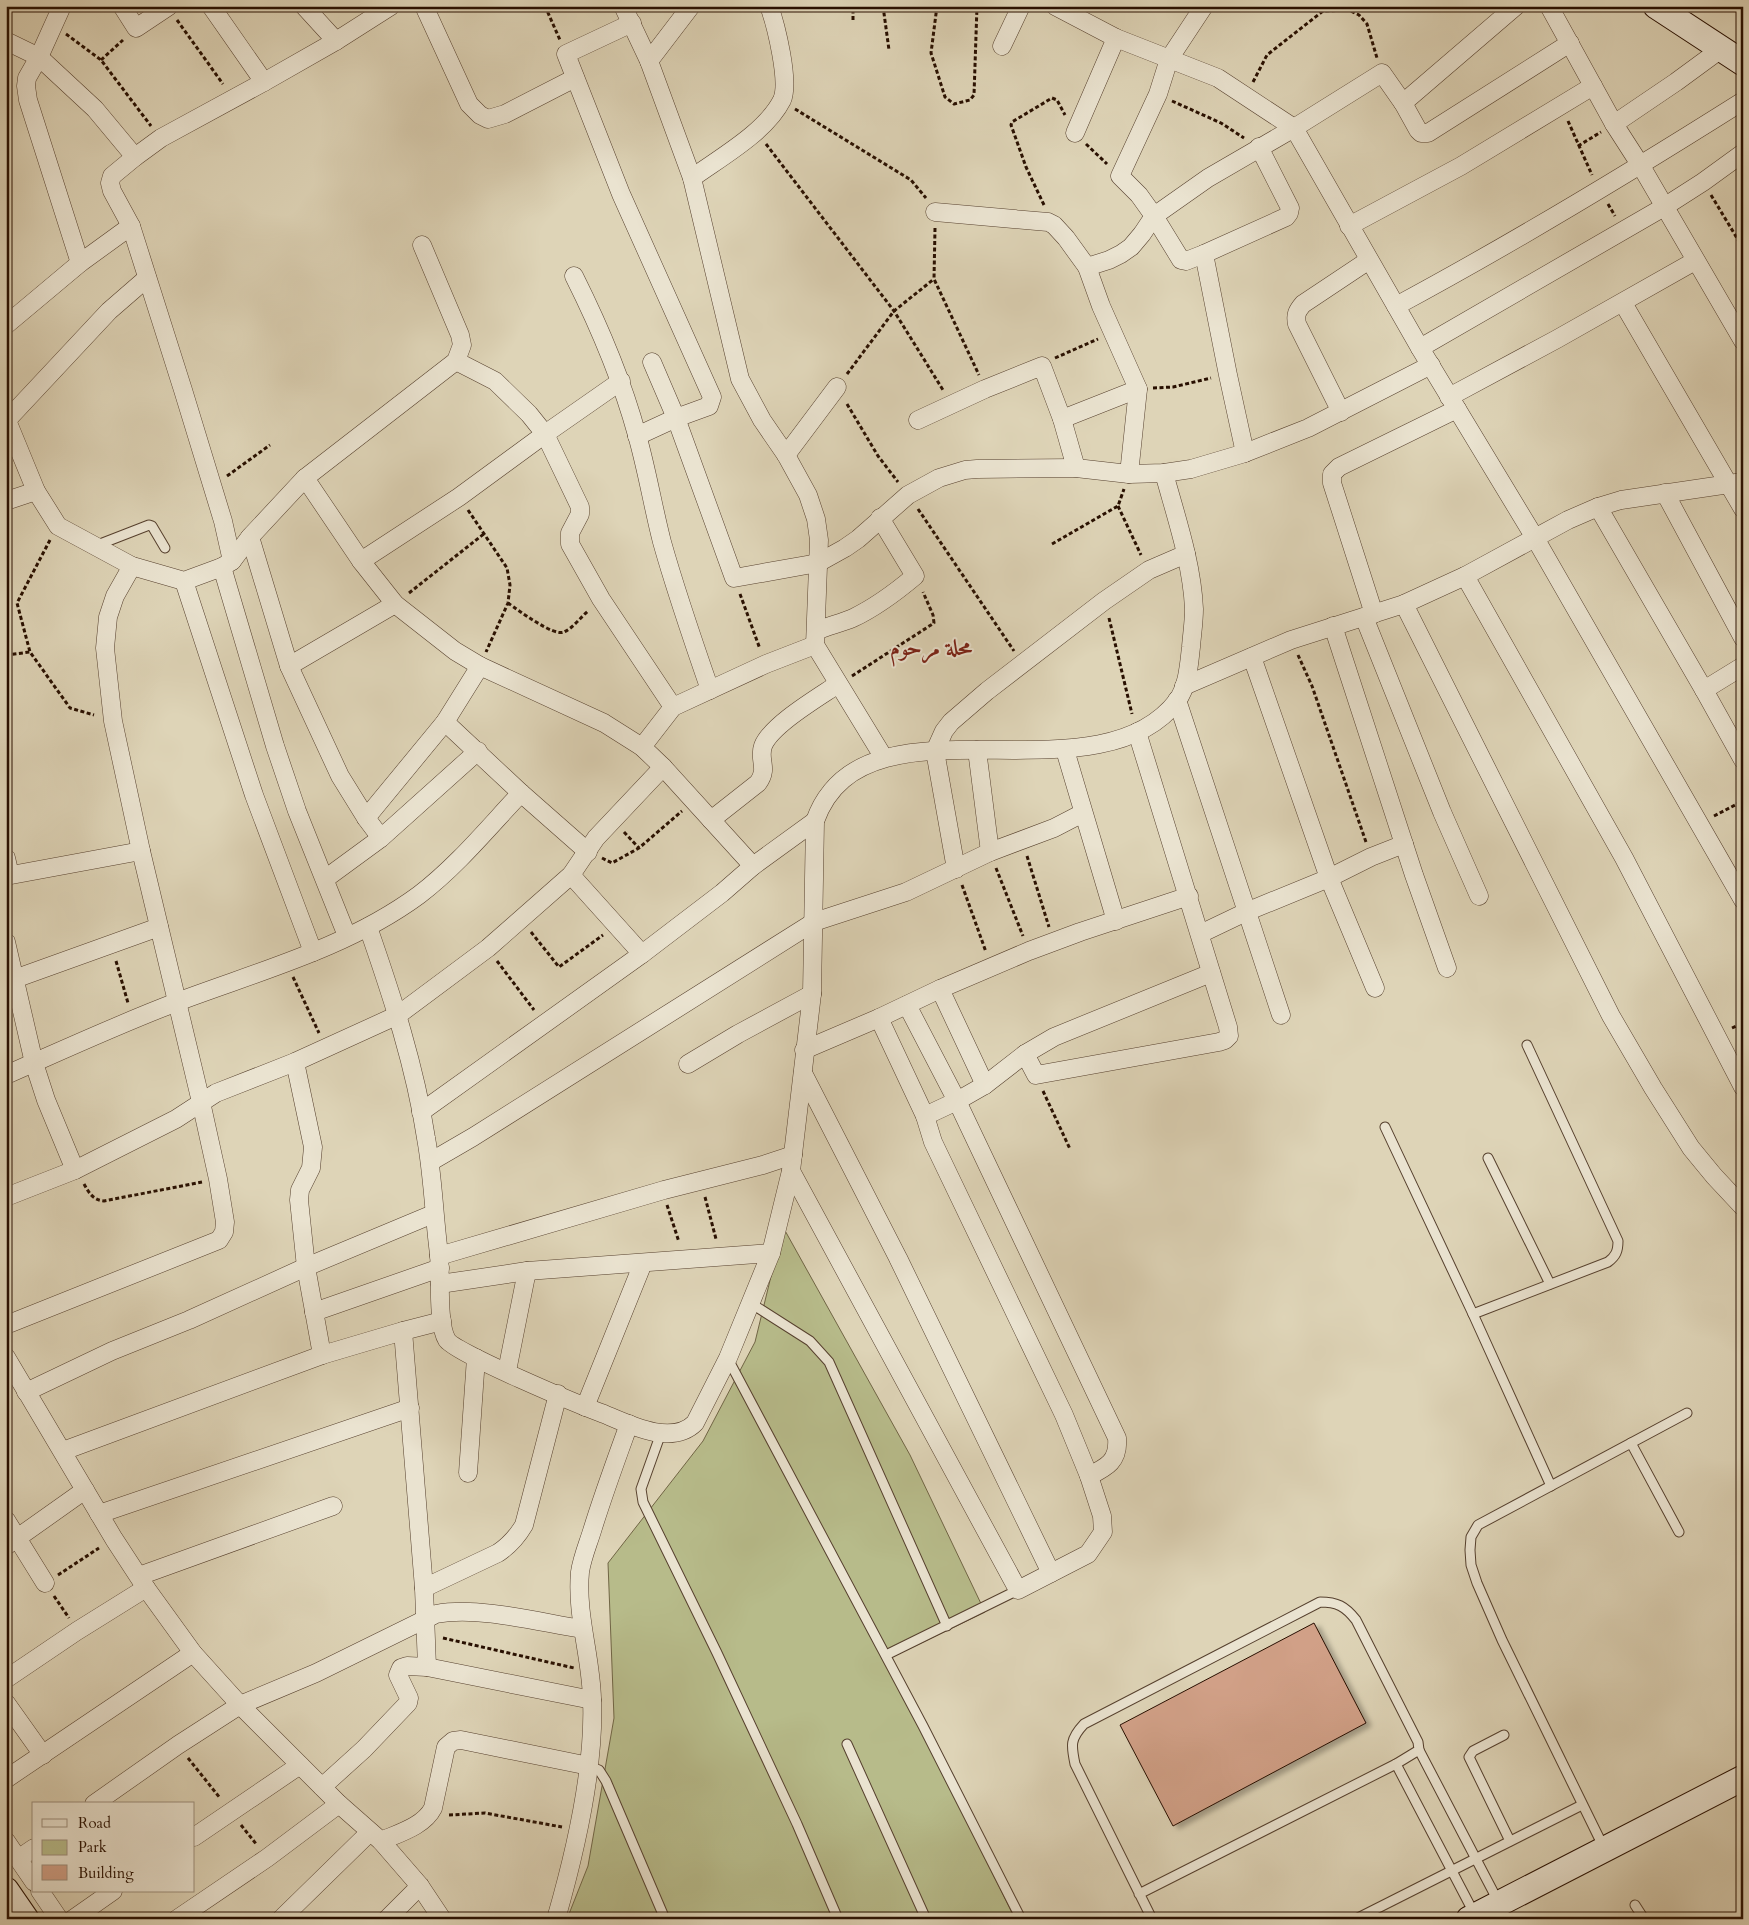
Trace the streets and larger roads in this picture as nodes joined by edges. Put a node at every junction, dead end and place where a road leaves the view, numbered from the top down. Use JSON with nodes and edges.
{"nodes":[{"id":1,"x":62,"y":6,"type":"edge"},
{"id":2,"x":122,"y":6,"type":"edge"},
{"id":3,"x":211,"y":6,"type":"edge"},
{"id":4,"x":304,"y":6,"type":"edge"},
{"id":5,"x":390,"y":6,"type":"edge"},
{"id":6,"x":424,"y":6,"type":"edge"},
{"id":7,"x":623,"y":6,"type":"edge"},
{"id":8,"x":691,"y":6,"type":"edge"},
{"id":9,"x":769,"y":6,"type":"edge"},
{"id":10,"x":1022,"y":6,"type":"edge"},
{"id":11,"x":1055,"y":6,"type":"edge"},
{"id":12,"x":1204,"y":6,"type":"edge"},
{"id":13,"x":1516,"y":6,"type":"edge"},
{"id":14,"x":1549,"y":6,"type":"edge"},
{"id":15,"x":1656,"y":6,"type":"edge"},
{"id":16,"x":169,"y":7,"type":"edge"},
{"id":17,"x":632,"y":23,"type":"junction"},
{"id":18,"x":1116,"y":38,"type":"junction"},
{"id":19,"x":6,"y":41,"type":"edge"},
{"id":20,"x":336,"y":41,"type":"junction"},
{"id":21,"x":1570,"y":43,"type":"junction"},
{"id":22,"x":1002,"y":46,"type":"dead end"},
{"id":23,"x":1721,"y":48,"type":"junction"},
{"id":24,"x":39,"y":57,"type":"junction"},
{"id":25,"x":1169,"y":59,"type":"junction"},
{"id":26,"x":649,"y":61,"type":"junction"},
{"id":27,"x":1743,"y":63,"type":"edge"},
{"id":28,"x":575,"y":78,"type":"junction"},
{"id":29,"x":264,"y":82,"type":"junction"},
{"id":30,"x":1593,"y":86,"type":"junction"},
{"id":31,"x":1743,"y":101,"type":"edge"},
{"id":32,"x":1403,"y":104,"type":"junction"},
{"id":33,"x":1614,"y":124,"type":"junction"},
{"id":34,"x":1294,"y":128,"type":"junction"},
{"id":35,"x":1075,"y":133,"type":"road end"},
{"id":36,"x":1259,"y":148,"type":"junction"},
{"id":37,"x":1743,"y":153,"type":"edge"},
{"id":38,"x":135,"y":157,"type":"junction"},
{"id":39,"x":1640,"y":166,"type":"junction"},
{"id":40,"x":692,"y":178,"type":"junction"},
{"id":41,"x":1664,"y":207,"type":"junction"},
{"id":42,"x":935,"y":212,"type":"road end"},
{"id":43,"x":1154,"y":216,"type":"junction"},
{"id":44,"x":131,"y":226,"type":"junction"},
{"id":45,"x":1349,"y":226,"type":"junction"},
{"id":46,"x":422,"y":245,"type":"dead end"},
{"id":47,"x":1204,"y":254,"type":"junction"},
{"id":48,"x":1369,"y":260,"type":"junction"},
{"id":49,"x":1695,"y":261,"type":"junction"},
{"id":50,"x":80,"y":263,"type":"junction"},
{"id":51,"x":1087,"y":267,"type":"junction"},
{"id":52,"x":574,"y":276,"type":"dead end"},
{"id":53,"x":147,"y":278,"type":"junction"},
{"id":54,"x":1623,"y":303,"type":"junction"},
{"id":55,"x":1396,"y":306,"type":"junction"},
{"id":56,"x":6,"y":325,"type":"edge"},
{"id":57,"x":1743,"y":341,"type":"edge"},
{"id":58,"x":1420,"y":348,"type":"junction"},
{"id":59,"x":456,"y":361,"type":"junction"},
{"id":60,"x":652,"y":362,"type":"dead end"},
{"id":61,"x":1431,"y":365,"type":"junction"},
{"id":62,"x":621,"y":381,"type":"junction"},
{"id":63,"x":837,"y":387,"type":"road end"},
{"id":64,"x":1138,"y":389,"type":"junction"},
{"id":65,"x":1453,"y":403,"type":"junction"},
{"id":66,"x":1342,"y":412,"type":"junction"},
{"id":67,"x":676,"y":418,"type":"junction"},
{"id":68,"x":7,"y":419,"type":"edge"},
{"id":69,"x":1062,"y":419,"type":"junction"},
{"id":70,"x":918,"y":420,"type":"dead end"},
{"id":71,"x":544,"y":434,"type":"junction"},
{"id":72,"x":638,"y":436,"type":"junction"},
{"id":73,"x":1245,"y":453,"type":"junction"},
{"id":74,"x":786,"y":455,"type":"junction"},
{"id":75,"x":1076,"y":468,"type":"junction"},
{"id":76,"x":1164,"y":473,"type":"junction"},
{"id":77,"x":1129,"y":474,"type":"junction"},
{"id":78,"x":305,"y":478,"type":"junction"},
{"id":79,"x":1735,"y":483,"type":"edge"},
{"id":80,"x":36,"y":491,"type":"junction"},
{"id":81,"x":1665,"y":492,"type":"junction"},
{"id":82,"x":6,"y":501,"type":"edge"},
{"id":83,"x":1598,"y":507,"type":"junction"},
{"id":84,"x":1743,"y":509,"type":"edge"},
{"id":85,"x":880,"y":518,"type":"junction"},
{"id":86,"x":250,"y":537,"type":"junction"},
{"id":87,"x":1534,"y":538,"type":"junction"},
{"id":88,"x":1186,"y":554,"type":"junction"},
{"id":89,"x":361,"y":561,"type":"junction"},
{"id":90,"x":818,"y":563,"type":"junction"},
{"id":91,"x":227,"y":564,"type":"junction"},
{"id":92,"x":132,"y":566,"type":"junction"},
{"id":93,"x":1466,"y":576,"type":"junction"},
{"id":94,"x":184,"y":582,"type":"junction"},
{"id":95,"x":395,"y":604,"type":"junction"},
{"id":96,"x":1404,"y":604,"type":"junction"},
{"id":97,"x":1369,"y":616,"type":"junction"},
{"id":98,"x":1333,"y":626,"type":"junction"},
{"id":99,"x":815,"y":638,"type":"junction"},
{"id":100,"x":1743,"y":638,"type":"edge"},
{"id":101,"x":1252,"y":657,"type":"junction"},
{"id":102,"x":289,"y":666,"type":"junction"},
{"id":103,"x":480,"y":666,"type":"junction"},
{"id":104,"x":1743,"y":666,"type":"edge"},
{"id":105,"x":838,"y":684,"type":"junction"},
{"id":106,"x":710,"y":690,"type":"junction"},
{"id":107,"x":1704,"y":690,"type":"junction"},
{"id":108,"x":1181,"y":693,"type":"junction"},
{"id":109,"x":673,"y":707,"type":"junction"},
{"id":110,"x":445,"y":722,"type":"junction"},
{"id":111,"x":1137,"y":732,"type":"junction"},
{"id":112,"x":642,"y":747,"type":"junction"},
{"id":113,"x":935,"y":750,"type":"junction"},
{"id":114,"x":977,"y":750,"type":"junction"},
{"id":115,"x":1064,"y":750,"type":"junction"},
{"id":116,"x":478,"y":752,"type":"junction"},
{"id":117,"x":884,"y":758,"type":"junction"},
{"id":118,"x":1743,"y":760,"type":"edge"},
{"id":119,"x":663,"y":767,"type":"junction"},
{"id":120,"x":521,"y":793,"type":"junction"},
{"id":121,"x":1083,"y":813,"type":"junction"},
{"id":122,"x":366,"y":818,"type":"junction"},
{"id":123,"x":711,"y":820,"type":"junction"},
{"id":124,"x":815,"y":821,"type":"junction"},
{"id":125,"x":382,"y":838,"type":"junction"},
{"id":126,"x":1404,"y":844,"type":"junction"},
{"id":127,"x":141,"y":851,"type":"junction"},
{"id":128,"x":588,"y":852,"type":"junction"},
{"id":129,"x":990,"y":852,"type":"junction"},
{"id":130,"x":753,"y":866,"type":"junction"},
{"id":131,"x":956,"y":869,"type":"junction"},
{"id":132,"x":8,"y":870,"type":"edge"},
{"id":133,"x":571,"y":874,"type":"junction"},
{"id":134,"x":1329,"y":878,"type":"junction"},
{"id":135,"x":325,"y":879,"type":"junction"},
{"id":136,"x":1189,"y":896,"type":"junction"},
{"id":137,"x":1479,"y":896,"type":"dead end"},
{"id":138,"x":1743,"y":900,"type":"edge"},
{"id":139,"x":1246,"y":912,"type":"junction"},
{"id":140,"x":1116,"y":921,"type":"junction"},
{"id":141,"x":814,"y":922,"type":"junction"},
{"id":142,"x":159,"y":927,"type":"junction"},
{"id":143,"x":368,"y":927,"type":"junction"},
{"id":144,"x":1200,"y":934,"type":"junction"},
{"id":145,"x":347,"y":936,"type":"junction"},
{"id":146,"x":6,"y":942,"type":"edge"},
{"id":147,"x":313,"y":952,"type":"junction"},
{"id":148,"x":642,"y":954,"type":"junction"},
{"id":149,"x":1447,"y":968,"type":"dead end"},
{"id":150,"x":1212,"y":973,"type":"junction"},
{"id":151,"x":10,"y":981,"type":"edge"},
{"id":152,"x":1375,"y":988,"type":"dead end"},
{"id":153,"x":940,"y":989,"type":"junction"},
{"id":154,"x":812,"y":994,"type":"junction"},
{"id":155,"x":177,"y":1002,"type":"junction"},
{"id":156,"x":907,"y":1005,"type":"junction"},
{"id":157,"x":398,"y":1014,"type":"junction"},
{"id":158,"x":1281,"y":1015,"type":"dead end"},
{"id":159,"x":879,"y":1018,"type":"junction"},
{"id":160,"x":804,"y":1050,"type":"junction"},
{"id":161,"x":1025,"y":1054,"type":"junction"},
{"id":162,"x":295,"y":1062,"type":"junction"},
{"id":163,"x":34,"y":1063,"type":"junction"},
{"id":164,"x":688,"y":1064,"type":"dead end"},
{"id":165,"x":803,"y":1072,"type":"junction"},
{"id":166,"x":6,"y":1075,"type":"edge"},
{"id":167,"x":985,"y":1084,"type":"junction"},
{"id":168,"x":1743,"y":1088,"type":"edge"},
{"id":169,"x":957,"y":1101,"type":"junction"},
{"id":170,"x":202,"y":1102,"type":"junction"},
{"id":171,"x":421,"y":1112,"type":"junction"},
{"id":172,"x":925,"y":1116,"type":"junction"},
{"id":173,"x":430,"y":1162,"type":"junction"},
{"id":174,"x":792,"y":1163,"type":"junction"},
{"id":175,"x":75,"y":1170,"type":"junction"},
{"id":176,"x":6,"y":1197,"type":"edge"},
{"id":177,"x":1743,"y":1208,"type":"edge"},
{"id":178,"x":434,"y":1214,"type":"junction"},
{"id":179,"x":772,"y":1253,"type":"junction"},
{"id":180,"x":643,"y":1263,"type":"junction"},
{"id":181,"x":306,"y":1267,"type":"junction"},
{"id":182,"x":439,"y":1269,"type":"junction"},
{"id":183,"x":527,"y":1271,"type":"junction"},
{"id":184,"x":314,"y":1312,"type":"junction"},
{"id":185,"x":442,"y":1321,"type":"junction"},
{"id":186,"x":6,"y":1325,"type":"edge"},
{"id":187,"x":402,"y":1331,"type":"junction"},
{"id":188,"x":322,"y":1355,"type":"junction"},
{"id":189,"x":6,"y":1357,"type":"edge"},
{"id":190,"x":476,"y":1358,"type":"junction"},
{"id":191,"x":507,"y":1371,"type":"junction"},
{"id":192,"x":26,"y":1392,"type":"junction"},
{"id":193,"x":558,"y":1394,"type":"junction"},
{"id":194,"x":585,"y":1407,"type":"junction"},
{"id":195,"x":410,"y":1408,"type":"junction"},
{"id":196,"x":629,"y":1424,"type":"junction"},
{"id":197,"x":62,"y":1451,"type":"junction"},
{"id":198,"x":468,"y":1473,"type":"dead end"},
{"id":199,"x":1089,"y":1476,"type":"junction"},
{"id":200,"x":84,"y":1490,"type":"junction"},
{"id":201,"x":333,"y":1506,"type":"dead end"},
{"id":202,"x":99,"y":1514,"type":"junction"},
{"id":203,"x":6,"y":1520,"type":"edge"},
{"id":204,"x":12,"y":1542,"type":"edge"},
{"id":205,"x":1051,"y":1573,"type":"junction"},
{"id":206,"x":142,"y":1582,"type":"junction"},
{"id":207,"x":45,"y":1583,"type":"road end"},
{"id":208,"x":424,"y":1588,"type":"junction"},
{"id":209,"x":427,"y":1626,"type":"junction"},
{"id":210,"x":582,"y":1629,"type":"junction"},
{"id":211,"x":193,"y":1654,"type":"junction"},
{"id":212,"x":428,"y":1667,"type":"junction"},
{"id":213,"x":6,"y":1679,"type":"edge"},
{"id":214,"x":592,"y":1700,"type":"junction"},
{"id":215,"x":6,"y":1704,"type":"edge"},
{"id":216,"x":240,"y":1705,"type":"junction"},
{"id":217,"x":43,"y":1755,"type":"junction"},
{"id":218,"x":300,"y":1765,"type":"junction"},
{"id":219,"x":589,"y":1766,"type":"junction"},
{"id":220,"x":1743,"y":1778,"type":"edge"},
{"id":221,"x":6,"y":1779,"type":"edge"},
{"id":222,"x":322,"y":1788,"type":"junction"},
{"id":223,"x":97,"y":1802,"type":"edge"},
{"id":224,"x":339,"y":1804,"type":"junction"},
{"id":225,"x":195,"y":1836,"type":"edge"},
{"id":226,"x":376,"y":1836,"type":"junction"},
{"id":227,"x":6,"y":1841,"type":"edge"},
{"id":228,"x":32,"y":1849,"type":"edge"},
{"id":229,"x":18,"y":1859,"type":"junction"},
{"id":230,"x":32,"y":1879,"type":"edge"},
{"id":231,"x":420,"y":1886,"type":"junction"},
{"id":232,"x":6,"y":1890,"type":"edge"},
{"id":233,"x":41,"y":1892,"type":"edge"},
{"id":234,"x":112,"y":1892,"type":"edge"},
{"id":235,"x":1473,"y":1917,"type":"edge"},
{"id":236,"x":26,"y":1919,"type":"edge"},
{"id":237,"x":59,"y":1919,"type":"edge"},
{"id":238,"x":72,"y":1919,"type":"edge"},
{"id":239,"x":177,"y":1919,"type":"edge"},
{"id":240,"x":281,"y":1919,"type":"edge"},
{"id":241,"x":387,"y":1919,"type":"edge"},
{"id":242,"x":442,"y":1919,"type":"edge"},
{"id":243,"x":556,"y":1919,"type":"edge"}],
"edges":[{"from":1,"to":24,"type":"street"},
{"from":2,"to":16,"type":"street"},
{"from":3,"to":29,"type":"street"},
{"from":4,"to":20,"type":"street"},
{"from":5,"to":20,"type":"street"},
{"from":6,"to":28,"type":"street"},
{"from":7,"to":17,"type":"street"},
{"from":8,"to":26,"type":"street"},
{"from":9,"to":40,"type":"street"},
{"from":10,"to":22,"type":"street"},
{"from":11,"to":18,"type":"street"},
{"from":12,"to":25,"type":"street"},
{"from":13,"to":32,"type":"street"},
{"from":14,"to":21,"type":"street"},
{"from":15,"to":23,"type":"street"},
{"from":17,"to":26,"type":"street"},
{"from":17,"to":28,"type":"street"},
{"from":18,"to":25,"type":"street"},
{"from":18,"to":35,"type":"street"},
{"from":19,"to":24,"type":"street"},
{"from":20,"to":29,"type":"street"},
{"from":21,"to":30,"type":"street"},
{"from":21,"to":32,"type":"street"},
{"from":23,"to":27,"type":"street"},
{"from":23,"to":33,"type":"street"},
{"from":24,"to":38,"type":"street"},
{"from":24,"to":50,"type":"street"},
{"from":25,"to":34,"type":"street"},
{"from":25,"to":43,"type":"street"},
{"from":26,"to":40,"type":"street"},
{"from":28,"to":67,"type":"street"},
{"from":29,"to":38,"type":"street"},
{"from":30,"to":33,"type":"street"},
{"from":30,"to":45,"type":"street"},
{"from":31,"to":39,"type":"street"},
{"from":32,"to":34,"type":"street"},
{"from":33,"to":39,"type":"street"},
{"from":34,"to":36,"type":"street"},
{"from":34,"to":45,"type":"street"},
{"from":36,"to":43,"type":"street"},
{"from":36,"to":47,"type":"street"},
{"from":37,"to":41,"type":"street"},
{"from":38,"to":44,"type":"street"},
{"from":39,"to":41,"type":"street"},
{"from":39,"to":55,"type":"street"},
{"from":40,"to":74,"type":"street"},
{"from":41,"to":49,"type":"street"},
{"from":41,"to":58,"type":"street"},
{"from":42,"to":51,"type":"street"},
{"from":43,"to":47,"type":"street"},
{"from":43,"to":51,"type":"street"},
{"from":44,"to":50,"type":"street"},
{"from":44,"to":53,"type":"street"},
{"from":45,"to":48,"type":"street"},
{"from":46,"to":59,"type":"street"},
{"from":47,"to":73,"type":"street"},
{"from":48,"to":55,"type":"street"},
{"from":48,"to":66,"type":"street"},
{"from":49,"to":54,"type":"street"},
{"from":49,"to":57,"type":"street"},
{"from":50,"to":56,"type":"street"},
{"from":51,"to":64,"type":"street"},
{"from":52,"to":62,"type":"street"},
{"from":53,"to":68,"type":"street"},
{"from":53,"to":91,"type":"street"},
{"from":54,"to":65,"type":"street"},
{"from":54,"to":79,"type":"street"},
{"from":55,"to":58,"type":"street"},
{"from":58,"to":61,"type":"street"},
{"from":59,"to":71,"type":"street"},
{"from":59,"to":78,"type":"street"},
{"from":60,"to":67,"type":"street"},
{"from":61,"to":65,"type":"street"},
{"from":61,"to":66,"type":"street"},
{"from":62,"to":71,"type":"street"},
{"from":62,"to":72,"type":"street"},
{"from":63,"to":74,"type":"street"},
{"from":64,"to":69,"type":"street"},
{"from":64,"to":77,"type":"street"},
{"from":65,"to":87,"type":"street"},
{"from":65,"to":97,"type":"street"},
{"from":66,"to":73,"type":"street"},
{"from":67,"to":72,"type":"street"},
{"from":67,"to":90,"type":"street"},
{"from":68,"to":80,"type":"street"},
{"from":69,"to":70,"type":"street"},
{"from":69,"to":75,"type":"street"},
{"from":71,"to":89,"type":"street"},
{"from":71,"to":109,"type":"street"},
{"from":72,"to":106,"type":"street"},
{"from":73,"to":76,"type":"street"},
{"from":74,"to":90,"type":"street"},
{"from":75,"to":77,"type":"street"},
{"from":75,"to":85,"type":"street"},
{"from":76,"to":77,"type":"street"},
{"from":76,"to":88,"type":"street"},
{"from":78,"to":86,"type":"street"},
{"from":78,"to":89,"type":"street"},
{"from":79,"to":81,"type":"street"},
{"from":79,"to":84,"type":"street"},
{"from":80,"to":82,"type":"street"},
{"from":80,"to":92,"type":"street"},
{"from":81,"to":83,"type":"street"},
{"from":81,"to":100,"type":"street"},
{"from":83,"to":87,"type":"street"},
{"from":83,"to":107,"type":"street"},
{"from":85,"to":90,"type":"street"},
{"from":85,"to":99,"type":"street"},
{"from":86,"to":91,"type":"street"},
{"from":86,"to":102,"type":"street"},
{"from":87,"to":93,"type":"street"},
{"from":87,"to":138,"type":"street"},
{"from":88,"to":108,"type":"street"},
{"from":88,"to":113,"type":"street"},
{"from":89,"to":95,"type":"street"},
{"from":90,"to":99,"type":"street"},
{"from":91,"to":94,"type":"street"},
{"from":91,"to":135,"type":"street"},
{"from":92,"to":94,"type":"street"},
{"from":92,"to":127,"type":"street"},
{"from":93,"to":96,"type":"street"},
{"from":93,"to":168,"type":"street"},
{"from":94,"to":147,"type":"street"},
{"from":95,"to":102,"type":"street"},
{"from":95,"to":103,"type":"street"},
{"from":96,"to":97,"type":"street"},
{"from":96,"to":177,"type":"street"},
{"from":97,"to":98,"type":"street"},
{"from":97,"to":137,"type":"street"},
{"from":98,"to":101,"type":"street"},
{"from":98,"to":126,"type":"street"},
{"from":99,"to":105,"type":"street"},
{"from":99,"to":106,"type":"street"},
{"from":101,"to":108,"type":"street"},
{"from":101,"to":134,"type":"street"},
{"from":102,"to":122,"type":"street"},
{"from":103,"to":110,"type":"street"},
{"from":103,"to":112,"type":"street"},
{"from":104,"to":107,"type":"street"},
{"from":105,"to":117,"type":"street"},
{"from":105,"to":123,"type":"street"},
{"from":106,"to":109,"type":"street"},
{"from":107,"to":118,"type":"street"},
{"from":108,"to":111,"type":"street"},
{"from":108,"to":139,"type":"street"},
{"from":109,"to":112,"type":"street"},
{"from":110,"to":116,"type":"street"},
{"from":110,"to":122,"type":"street"},
{"from":111,"to":115,"type":"street"},
{"from":111,"to":136,"type":"street"},
{"from":112,"to":119,"type":"street"},
{"from":113,"to":114,"type":"street"},
{"from":113,"to":117,"type":"street"},
{"from":113,"to":131,"type":"street"},
{"from":114,"to":115,"type":"street"},
{"from":114,"to":129,"type":"street"},
{"from":115,"to":121,"type":"street"},
{"from":116,"to":120,"type":"street"},
{"from":116,"to":125,"type":"street"},
{"from":117,"to":124,"type":"street"},
{"from":119,"to":123,"type":"street"},
{"from":119,"to":128,"type":"street"},
{"from":120,"to":128,"type":"street"},
{"from":120,"to":143,"type":"street"},
{"from":121,"to":129,"type":"street"},
{"from":121,"to":140,"type":"street"},
{"from":122,"to":125,"type":"street"},
{"from":123,"to":130,"type":"street"},
{"from":124,"to":130,"type":"street"},
{"from":124,"to":141,"type":"street"},
{"from":125,"to":135,"type":"street"},
{"from":126,"to":134,"type":"street"},
{"from":126,"to":149,"type":"street"},
{"from":127,"to":132,"type":"street"},
{"from":127,"to":142,"type":"street"},
{"from":128,"to":133,"type":"street"},
{"from":129,"to":131,"type":"street"},
{"from":130,"to":148,"type":"street"},
{"from":131,"to":141,"type":"street"},
{"from":133,"to":148,"type":"street"},
{"from":133,"to":157,"type":"street"},
{"from":134,"to":139,"type":"street"},
{"from":134,"to":152,"type":"street"},
{"from":135,"to":145,"type":"street"},
{"from":136,"to":140,"type":"street"},
{"from":136,"to":144,"type":"street"},
{"from":139,"to":144,"type":"street"},
{"from":139,"to":158,"type":"street"},
{"from":140,"to":153,"type":"street"},
{"from":141,"to":154,"type":"street"},
{"from":141,"to":173,"type":"street"},
{"from":142,"to":151,"type":"street"},
{"from":142,"to":155,"type":"street"},
{"from":143,"to":145,"type":"street"},
{"from":143,"to":157,"type":"street"},
{"from":144,"to":150,"type":"street"},
{"from":145,"to":147,"type":"street"},
{"from":146,"to":151,"type":"street"},
{"from":147,"to":155,"type":"street"},
{"from":148,"to":171,"type":"street"},
{"from":150,"to":161,"type":"street"},
{"from":150,"to":161,"type":"street"},
{"from":151,"to":163,"type":"street"},
{"from":153,"to":156,"type":"street"},
{"from":153,"to":167,"type":"street"},
{"from":154,"to":160,"type":"street"},
{"from":154,"to":164,"type":"street"},
{"from":155,"to":163,"type":"street"},
{"from":155,"to":170,"type":"street"},
{"from":156,"to":159,"type":"street"},
{"from":156,"to":169,"type":"street"},
{"from":157,"to":162,"type":"street"},
{"from":157,"to":171,"type":"street"},
{"from":159,"to":160,"type":"street"},
{"from":159,"to":172,"type":"street"},
{"from":160,"to":165,"type":"street"},
{"from":161,"to":167,"type":"street"},
{"from":162,"to":170,"type":"street"},
{"from":162,"to":181,"type":"street"},
{"from":163,"to":166,"type":"street"},
{"from":163,"to":175,"type":"street"},
{"from":165,"to":174,"type":"street"},
{"from":165,"to":205,"type":"street"},
{"from":167,"to":169,"type":"street"},
{"from":169,"to":172,"type":"street"},
{"from":169,"to":199,"type":"street"},
{"from":170,"to":175,"type":"street"},
{"from":170,"to":186,"type":"street"},
{"from":171,"to":173,"type":"street"},
{"from":172,"to":199,"type":"street"},
{"from":173,"to":178,"type":"street"},
{"from":174,"to":179,"type":"street"},
{"from":174,"to":182,"type":"street"},
{"from":174,"to":205,"type":"street"},
{"from":175,"to":176,"type":"street"},
{"from":178,"to":181,"type":"street"},
{"from":178,"to":182,"type":"street"},
{"from":179,"to":180,"type":"street"},
{"from":179,"to":196,"type":"street"},
{"from":180,"to":183,"type":"street"},
{"from":180,"to":194,"type":"street"},
{"from":181,"to":184,"type":"street"},
{"from":181,"to":192,"type":"street"},
{"from":182,"to":183,"type":"street"},
{"from":182,"to":184,"type":"street"},
{"from":182,"to":185,"type":"street"},
{"from":183,"to":191,"type":"street"},
{"from":184,"to":188,"type":"street"},
{"from":185,"to":187,"type":"street"},
{"from":185,"to":190,"type":"street"},
{"from":187,"to":188,"type":"street"},
{"from":187,"to":195,"type":"street"},
{"from":188,"to":197,"type":"street"},
{"from":189,"to":192,"type":"street"},
{"from":190,"to":191,"type":"street"},
{"from":190,"to":198,"type":"street"},
{"from":191,"to":193,"type":"street"},
{"from":192,"to":197,"type":"street"},
{"from":193,"to":194,"type":"street"},
{"from":193,"to":208,"type":"street"},
{"from":194,"to":196,"type":"street"},
{"from":195,"to":202,"type":"street"},
{"from":195,"to":208,"type":"street"},
{"from":196,"to":210,"type":"street"},
{"from":197,"to":200,"type":"street"},
{"from":199,"to":205,"type":"street"},
{"from":200,"to":202,"type":"street"},
{"from":200,"to":204,"type":"street"},
{"from":201,"to":206,"type":"street"},
{"from":202,"to":206,"type":"street"},
{"from":203,"to":204,"type":"street"},
{"from":204,"to":207,"type":"street"},
{"from":206,"to":211,"type":"street"},
{"from":206,"to":213,"type":"street"},
{"from":208,"to":209,"type":"street"},
{"from":209,"to":210,"type":"street"},
{"from":209,"to":212,"type":"street"},
{"from":209,"to":216,"type":"street"},
{"from":210,"to":214,"type":"street"},
{"from":211,"to":216,"type":"street"},
{"from":211,"to":217,"type":"street"},
{"from":212,"to":214,"type":"street"},
{"from":212,"to":222,"type":"street"},
{"from":214,"to":219,"type":"street"},
{"from":215,"to":217,"type":"street"},
{"from":216,"to":218,"type":"street"},
{"from":216,"to":223,"type":"street"},
{"from":217,"to":221,"type":"street"},
{"from":218,"to":222,"type":"street"},
{"from":218,"to":225,"type":"street"},
{"from":219,"to":226,"type":"street"},
{"from":219,"to":243,"type":"street"},
{"from":220,"to":235,"type":"street"},
{"from":222,"to":224,"type":"street"},
{"from":224,"to":226,"type":"street"},
{"from":224,"to":239,"type":"street"},
{"from":226,"to":231,"type":"street"},
{"from":226,"to":240,"type":"street"},
{"from":227,"to":229,"type":"street"},
{"from":228,"to":229,"type":"street"},
{"from":229,"to":230,"type":"street"},
{"from":231,"to":241,"type":"street"},
{"from":231,"to":242,"type":"street"},
{"from":232,"to":236,"type":"street"},
{"from":233,"to":237,"type":"street"},
{"from":234,"to":238,"type":"street"}]}
